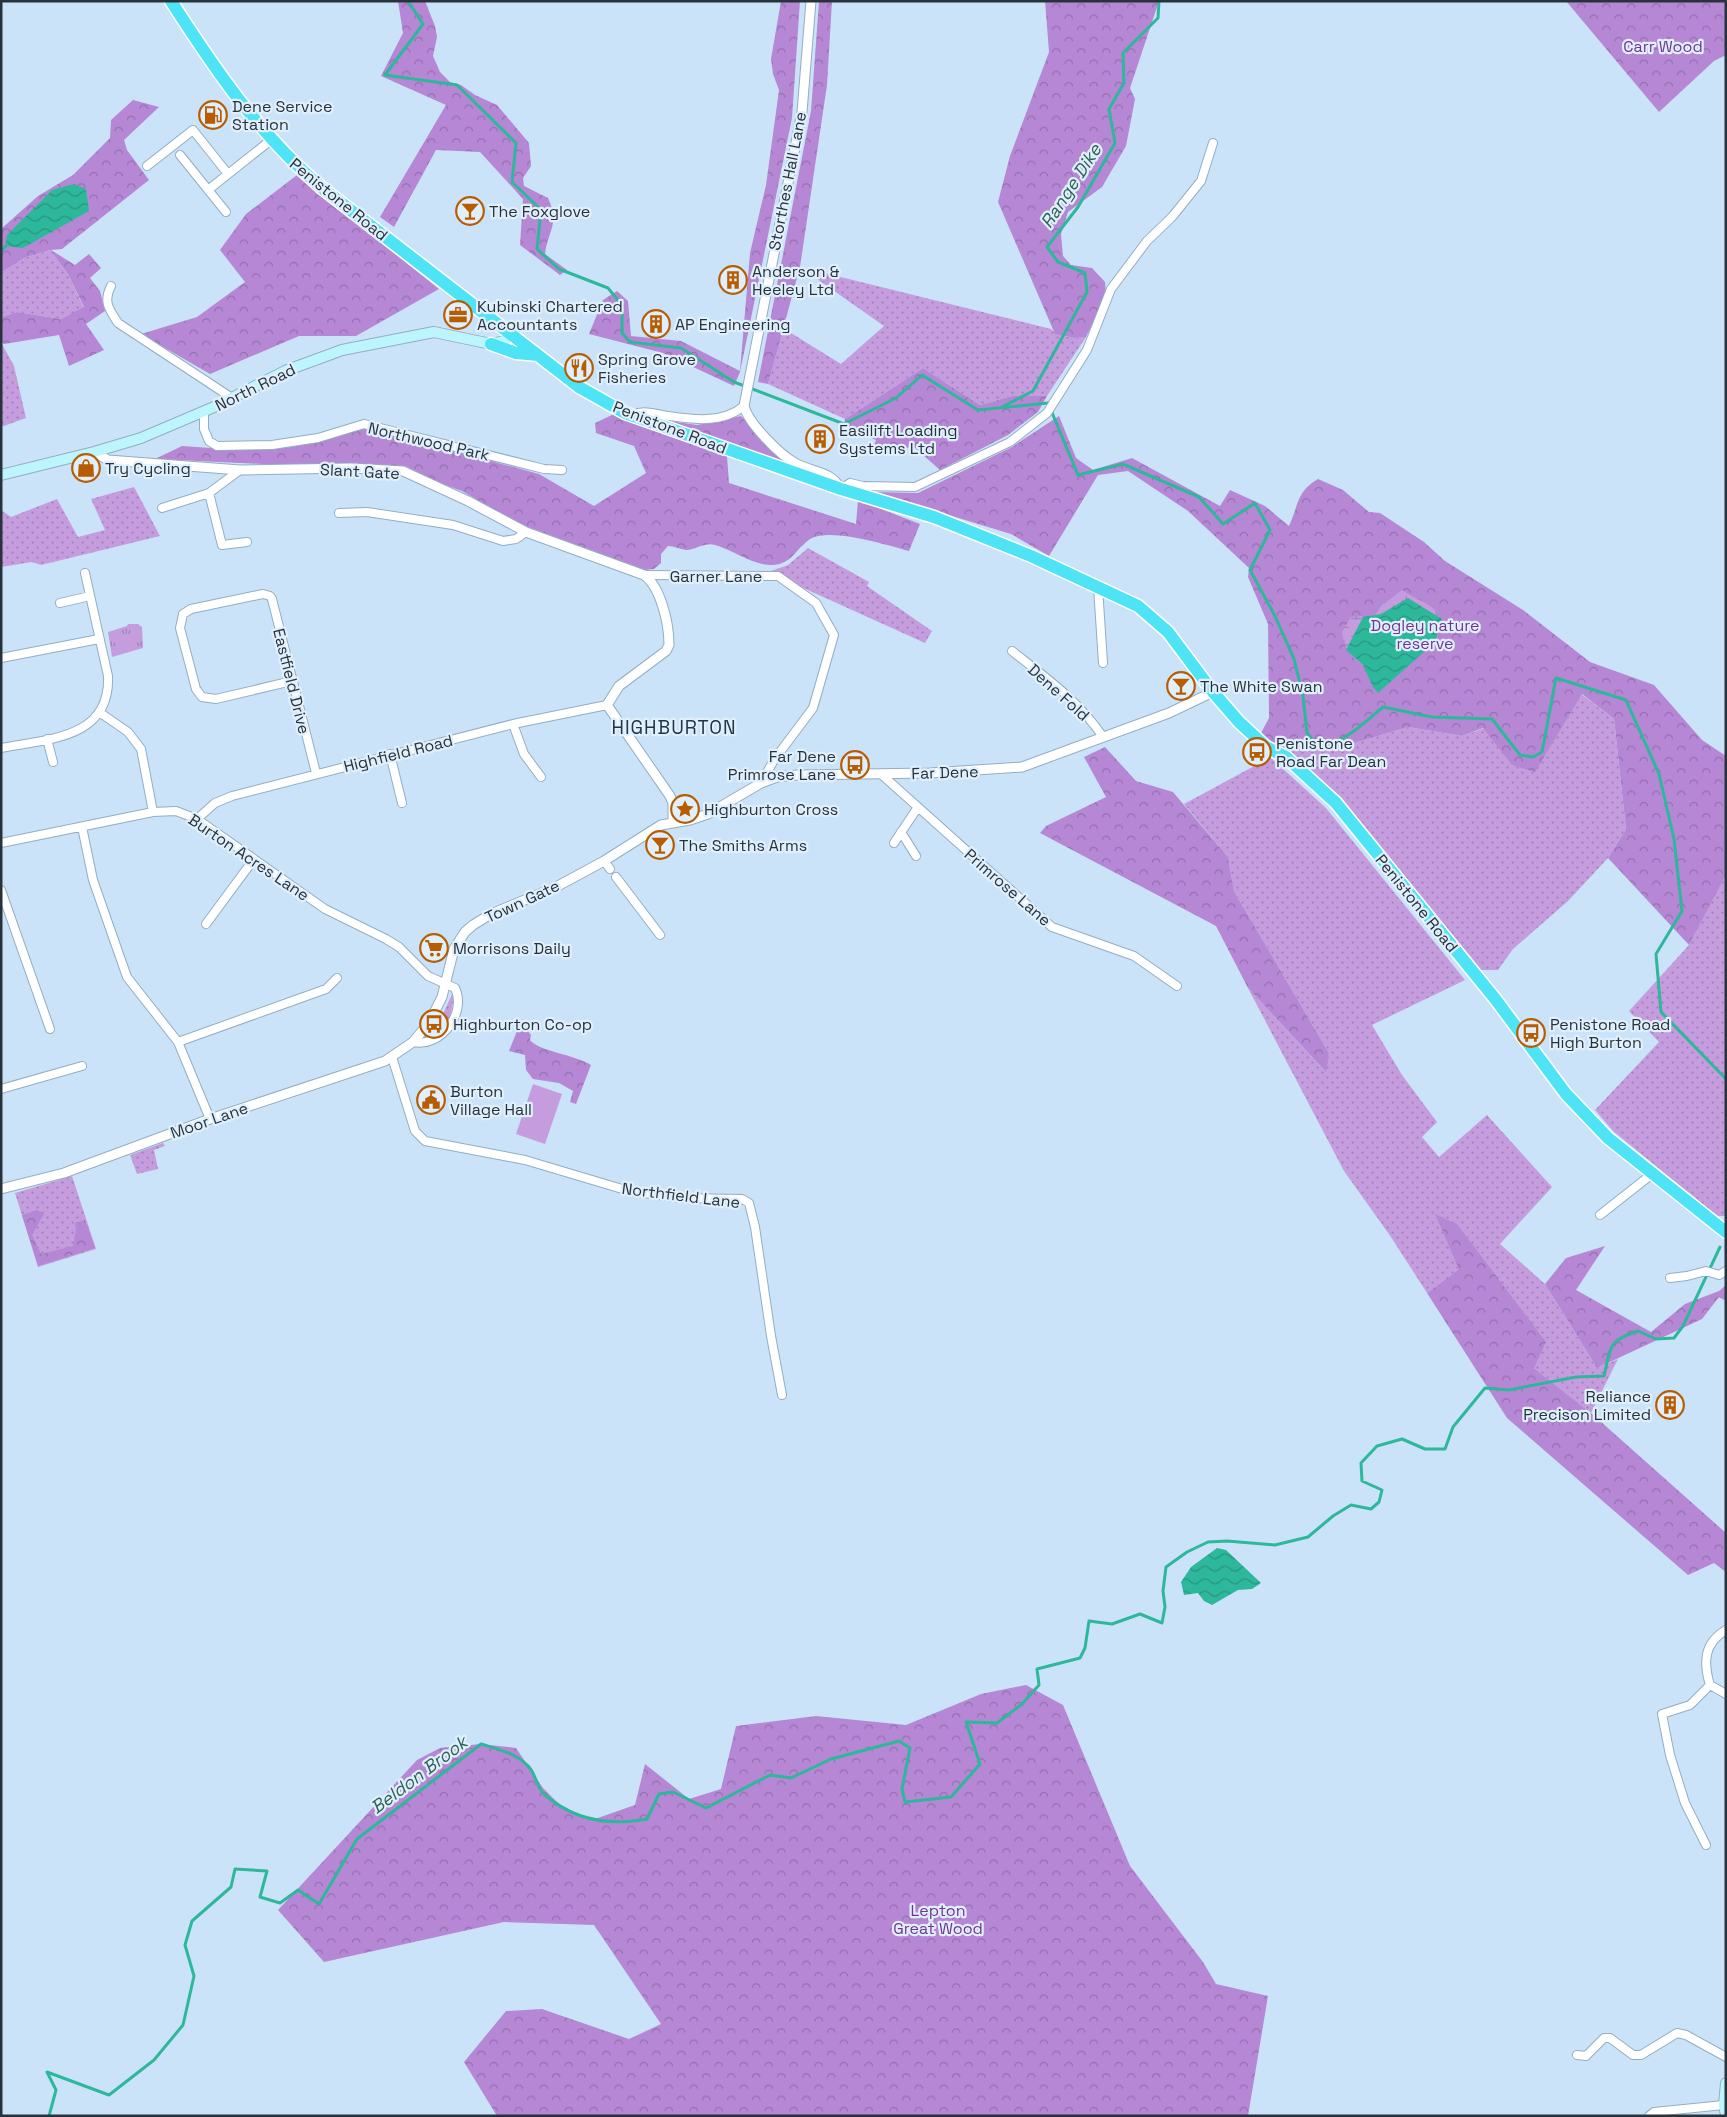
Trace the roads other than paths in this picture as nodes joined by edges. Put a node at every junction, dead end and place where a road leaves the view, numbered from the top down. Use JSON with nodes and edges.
{"nodes":[{"id":1,"x":811,"y":1,"type":"edge"},
{"id":2,"x":173,"y":2,"type":"edge"},
{"id":3,"x":271,"y":140,"type":"junction"},
{"id":4,"x":1213,"y":143,"type":"dead end"},
{"id":5,"x":180,"y":155,"type":"dead end"},
{"id":6,"x":147,"y":166,"type":"dead end"},
{"id":7,"x":228,"y":174,"type":"junction"},
{"id":8,"x":208,"y":190,"type":"junction"},
{"id":9,"x":226,"y":212,"type":"dead end"},
{"id":10,"x":111,"y":286,"type":"dead end"},
{"id":11,"x":510,"y":334,"type":"junction"},
{"id":12,"x":491,"y":344,"type":"junction"},
{"id":13,"x":538,"y":355,"type":"junction"},
{"id":14,"x":232,"y":398,"type":"junction"},
{"id":15,"x":745,"y":402,"type":"junction"},
{"id":16,"x":204,"y":411,"type":"junction"},
{"id":17,"x":630,"y":416,"type":"junction"},
{"id":18,"x":94,"y":452,"type":"junction"},
{"id":19,"x":240,"y":470,"type":"junction"},
{"id":20,"x":562,"y":470,"type":"dead end"},
{"id":21,"x":1,"y":475,"type":"edge"},
{"id":22,"x":841,"y":490,"type":"junction"},
{"id":23,"x":209,"y":493,"type":"junction"},
{"id":24,"x":162,"y":508,"type":"dead end"},
{"id":25,"x":339,"y":513,"type":"dead end"},
{"id":26,"x":526,"y":532,"type":"junction"},
{"id":27,"x":247,"y":542,"type":"dead end"},
{"id":28,"x":85,"y":574,"type":"dead end"},
{"id":29,"x":644,"y":576,"type":"junction"},
{"id":30,"x":1098,"y":586,"type":"junction"},
{"id":31,"x":90,"y":596,"type":"junction"},
{"id":32,"x":60,"y":603,"type":"dead end"},
{"id":33,"x":99,"y":639,"type":"junction"},
{"id":34,"x":1012,"y":651,"type":"dead end"},
{"id":35,"x":1,"y":658,"type":"edge"},
{"id":36,"x":1103,"y":663,"type":"dead end"},
{"id":37,"x":292,"y":681,"type":"junction"},
{"id":38,"x":1213,"y":692,"type":"junction"},
{"id":39,"x":607,"y":705,"type":"junction"},
{"id":40,"x":99,"y":712,"type":"junction"},
{"id":41,"x":513,"y":724,"type":"junction"},
{"id":42,"x":1103,"y":737,"type":"junction"},
{"id":43,"x":47,"y":739,"type":"junction"},
{"id":44,"x":1,"y":748,"type":"edge"},
{"id":45,"x":390,"y":754,"type":"junction"},
{"id":46,"x":53,"y":762,"type":"dead end"},
{"id":47,"x":316,"y":773,"type":"junction"},
{"id":48,"x":881,"y":774,"type":"junction"},
{"id":49,"x":542,"y":777,"type":"dead end"},
{"id":50,"x":761,"y":783,"type":"junction"},
{"id":51,"x":402,"y":803,"type":"dead end"},
{"id":52,"x":918,"y":807,"type":"junction"},
{"id":53,"x":153,"y":812,"type":"junction"},
{"id":54,"x":197,"y":818,"type":"junction"},
{"id":55,"x":672,"y":822,"type":"junction"},
{"id":56,"x":82,"y":827,"type":"junction"},
{"id":57,"x":901,"y":832,"type":"junction"},
{"id":58,"x":1,"y":843,"type":"edge"},
{"id":59,"x":894,"y":843,"type":"dead end"},
{"id":60,"x":916,"y":856,"type":"dead end"},
{"id":61,"x":254,"y":858,"type":"junction"},
{"id":62,"x":616,"y":877,"type":"dead end"},
{"id":63,"x":1,"y":890,"type":"edge"},
{"id":64,"x":206,"y":924,"type":"dead end"},
{"id":65,"x":660,"y":935,"type":"dead end"},
{"id":66,"x":337,"y":978,"type":"dead end"},
{"id":67,"x":446,"y":983,"type":"junction"},
{"id":68,"x":1177,"y":986,"type":"dead end"},
{"id":69,"x":50,"y":1029,"type":"dead end"},
{"id":70,"x":178,"y":1042,"type":"junction"},
{"id":71,"x":414,"y":1042,"type":"junction"},
{"id":72,"x":392,"y":1057,"type":"junction"},
{"id":73,"x":82,"y":1066,"type":"dead end"},
{"id":74,"x":1,"y":1089,"type":"edge"},
{"id":75,"x":210,"y":1119,"type":"junction"},
{"id":76,"x":1652,"y":1174,"type":"junction"},
{"id":77,"x":1,"y":1189,"type":"edge"},
{"id":78,"x":1600,"y":1214,"type":"dead end"},
{"id":79,"x":1726,"y":1232,"type":"edge"},
{"id":80,"x":1726,"y":1271,"type":"edge"},
{"id":81,"x":1670,"y":1278,"type":"dead end"},
{"id":82,"x":782,"y":1395,"type":"dead end"},
{"id":83,"x":1726,"y":1630,"type":"edge"},
{"id":84,"x":1710,"y":1685,"type":"junction"},
{"id":85,"x":1726,"y":1694,"type":"edge"},
{"id":86,"x":1706,"y":1844,"type":"dead end"},
{"id":87,"x":1577,"y":2055,"type":"dead end"},
{"id":88,"x":1726,"y":2057,"type":"edge"},
{"id":89,"x":1726,"y":2083,"type":"edge"},
{"id":90,"x":1725,"y":2110,"type":"edge"},
{"id":91,"x":1648,"y":2116,"type":"edge"}],
"edges":[{"from":1,"to":15,"type":"street","name":"Storthes Hall Lane"},
{"from":2,"to":3,"type":"highway","name":"Penistone Road"},
{"from":3,"to":7,"type":"street"},
{"from":3,"to":11,"type":"highway","name":"Penistone Road"},
{"from":4,"to":22,"type":"street"},
{"from":5,"to":8,"type":"street"},
{"from":6,"to":7,"type":"street"},
{"from":7,"to":8,"type":"street"},
{"from":8,"to":9,"type":"street"},
{"from":10,"to":14,"type":"street"},
{"from":11,"to":12,"type":"main road"},
{"from":11,"to":13,"type":"highway","name":"Penistone Road"},
{"from":12,"to":13,"type":"highway"},
{"from":12,"to":14,"type":"main road","name":"North Road"},
{"from":13,"to":17,"type":"highway","name":"Penistone Road"},
{"from":14,"to":16,"type":"main road","name":"North Road"},
{"from":15,"to":17,"type":"street"},
{"from":15,"to":22,"type":"street"},
{"from":16,"to":18,"type":"main road","name":"North Road"},
{"from":16,"to":20,"type":"street","name":"Northwood Park"},
{"from":17,"to":22,"type":"highway","name":"Penistone Road"},
{"from":18,"to":19,"type":"street","name":"Slant Gate"},
{"from":18,"to":21,"type":"main road","name":"North Road"},
{"from":19,"to":23,"type":"street"},
{"from":19,"to":26,"type":"street","name":"Slant Gate"},
{"from":22,"to":30,"type":"highway","name":"Penistone Road"},
{"from":23,"to":24,"type":"street"},
{"from":23,"to":27,"type":"street"},
{"from":25,"to":26,"type":"street"},
{"from":26,"to":29,"type":"street","name":"Slant Gate"},
{"from":28,"to":31,"type":"street"},
{"from":29,"to":39,"type":"street"},
{"from":29,"to":50,"type":"street","name":"Garner Lane"},
{"from":30,"to":36,"type":"street"},
{"from":30,"to":38,"type":"highway","name":"Penistone Road"},
{"from":31,"to":32,"type":"street"},
{"from":31,"to":33,"type":"street"},
{"from":33,"to":35,"type":"street"},
{"from":33,"to":40,"type":"street"},
{"from":34,"to":42,"type":"street","name":"Dene Fold"},
{"from":37,"to":37,"type":"street","name":"Eastfield Drive"},
{"from":37,"to":47,"type":"street","name":"Eastfield Drive"},
{"from":38,"to":42,"type":"street","name":"Far Dene"},
{"from":38,"to":76,"type":"highway","name":"Penistone Road"},
{"from":39,"to":41,"type":"street","name":"Highfield Road"},
{"from":39,"to":55,"type":"street"},
{"from":40,"to":43,"type":"street"},
{"from":40,"to":53,"type":"street"},
{"from":41,"to":45,"type":"street","name":"Highfield Road"},
{"from":41,"to":49,"type":"street"},
{"from":42,"to":48,"type":"street","name":"Far Dene"},
{"from":43,"to":44,"type":"street"},
{"from":43,"to":46,"type":"street"},
{"from":45,"to":47,"type":"street","name":"Highfield Road"},
{"from":45,"to":51,"type":"street"},
{"from":47,"to":54,"type":"street","name":"Highfield Road"},
{"from":48,"to":50,"type":"street","name":"Far Dene"},
{"from":48,"to":52,"type":"street","name":"Primrose Lane"},
{"from":50,"to":55,"type":"street","name":"Far Dene"},
{"from":52,"to":57,"type":"street"},
{"from":52,"to":68,"type":"street","name":"Primrose Lane"},
{"from":53,"to":54,"type":"street","name":"Burton Acres Lane"},
{"from":53,"to":56,"type":"street","name":"Burton Acres Lane"},
{"from":54,"to":61,"type":"street","name":"Burton Acres Lane"},
{"from":55,"to":67,"type":"street","name":"Town Gate"},
{"from":56,"to":58,"type":"street","name":"Burton Acres Lane"},
{"from":56,"to":70,"type":"street"},
{"from":57,"to":59,"type":"street"},
{"from":57,"to":60,"type":"street"},
{"from":61,"to":64,"type":"street"},
{"from":61,"to":67,"type":"street","name":"Burton Acres Lane"},
{"from":62,"to":65,"type":"street"},
{"from":63,"to":69,"type":"street"},
{"from":66,"to":70,"type":"street"},
{"from":67,"to":71,"type":"street","name":"Moor Lane"},
{"from":67,"to":71,"type":"street","name":"Moor Lane"},
{"from":70,"to":75,"type":"street"},
{"from":71,"to":72,"type":"street","name":"Moor Lane"},
{"from":72,"to":75,"type":"street","name":"Moor Lane"},
{"from":72,"to":82,"type":"street","name":"Northfield Lane"},
{"from":73,"to":74,"type":"street"},
{"from":75,"to":77,"type":"street","name":"Moor Lane"},
{"from":76,"to":78,"type":"street"},
{"from":76,"to":79,"type":"highway","name":"Penistone Road"},
{"from":80,"to":81,"type":"street"},
{"from":83,"to":84,"type":"street"},
{"from":84,"to":85,"type":"street"},
{"from":84,"to":86,"type":"street"},
{"from":87,"to":88,"type":"street"},
{"from":89,"to":90,"type":"main road"},
{"from":90,"to":91,"type":"street"}]}
